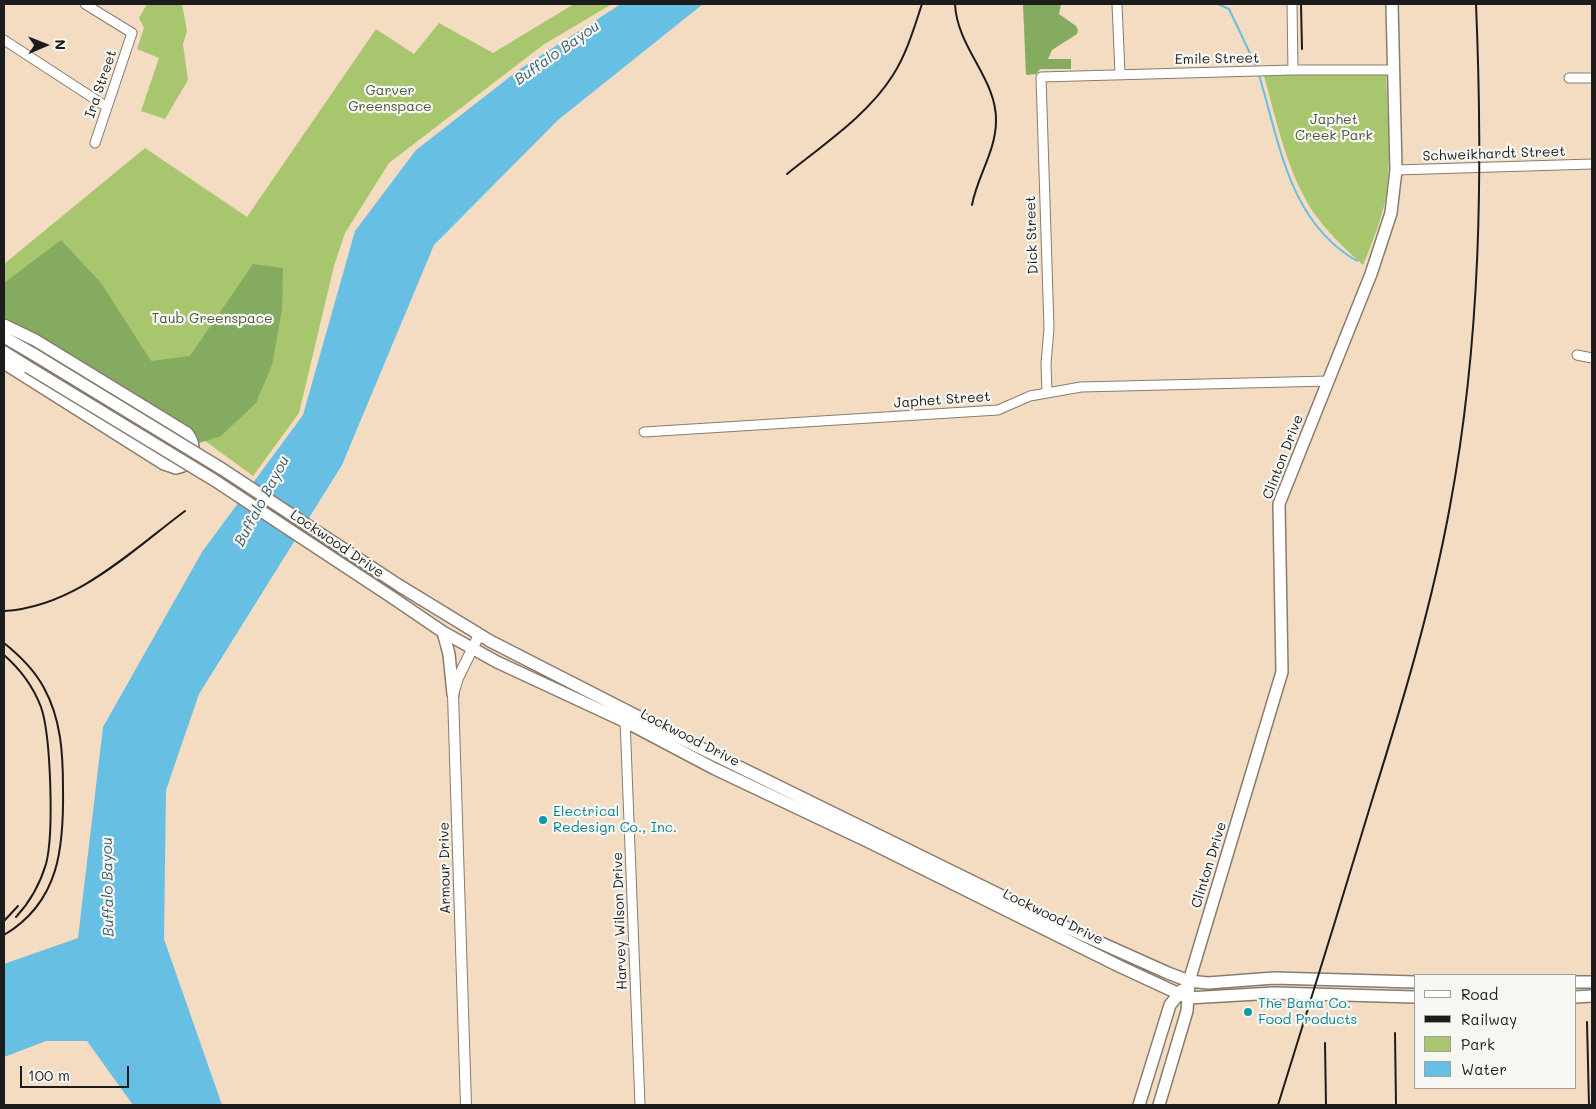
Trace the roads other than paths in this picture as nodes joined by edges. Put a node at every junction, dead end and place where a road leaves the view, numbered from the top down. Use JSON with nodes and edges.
{"nodes":[{"id":1,"x":85,"y":4,"type":"edge"},
{"id":2,"x":1117,"y":4,"type":"edge"},
{"id":3,"x":1292,"y":4,"type":"edge"},
{"id":4,"x":1392,"y":4,"type":"edge"},
{"id":5,"x":4,"y":40,"type":"edge"},
{"id":6,"x":1394,"y":70,"type":"junction"},
{"id":7,"x":1289,"y":71,"type":"junction"},
{"id":8,"x":1120,"y":74,"type":"junction"},
{"id":9,"x":1042,"y":78,"type":"joint"},
{"id":10,"x":1569,"y":78,"type":"dead end"},
{"id":11,"x":1592,"y":78,"type":"edge"},
{"id":12,"x":107,"y":106,"type":"junction"},
{"id":13,"x":95,"y":143,"type":"dead end"},
{"id":14,"x":1592,"y":164,"type":"edge"},
{"id":15,"x":1396,"y":170,"type":"junction"},
{"id":16,"x":4,"y":325,"type":"edge"},
{"id":17,"x":4,"y":337,"type":"edge"},
{"id":18,"x":4,"y":352,"type":"edge"},
{"id":19,"x":1577,"y":355,"type":"dead end"},
{"id":20,"x":1592,"y":358,"type":"edge"},
{"id":21,"x":4,"y":363,"type":"edge"},
{"id":22,"x":1329,"y":381,"type":"junction"},
{"id":23,"x":1047,"y":392,"type":"junction"},
{"id":24,"x":644,"y":432,"type":"dead end"},
{"id":25,"x":442,"y":632,"type":"junction"},
{"id":26,"x":479,"y":635,"type":"junction"},
{"id":27,"x":472,"y":648,"type":"junction"},
{"id":28,"x":453,"y":694,"type":"junction"},
{"id":29,"x":620,"y":707,"type":"junction"},
{"id":30,"x":626,"y":722,"type":"junction"},
{"id":31,"x":718,"y":764,"type":"junction"},
{"id":32,"x":1037,"y":920,"type":"junction"},
{"id":33,"x":1088,"y":937,"type":"junction"},
{"id":34,"x":1083,"y":949,"type":"junction"},
{"id":35,"x":1189,"y":980,"type":"junction"},
{"id":36,"x":1414,"y":982,"type":"edge"},
{"id":37,"x":1576,"y":982,"type":"edge"},
{"id":38,"x":1592,"y":982,"type":"edge"},
{"id":39,"x":1183,"y":996,"type":"junction"},
{"id":40,"x":1592,"y":996,"type":"edge"},
{"id":41,"x":1414,"y":997,"type":"edge"},
{"id":42,"x":1576,"y":997,"type":"edge"},
{"id":43,"x":466,"y":1105,"type":"edge"},
{"id":44,"x":640,"y":1105,"type":"edge"},
{"id":45,"x":1139,"y":1105,"type":"edge"},
{"id":46,"x":1159,"y":1105,"type":"edge"}],
"edges":[{"from":1,"to":12,"type":"street","name":"Ira Street"},
{"from":2,"to":8,"type":"street"},
{"from":3,"to":7,"type":"street"},
{"from":4,"to":6,"type":"main road","name":"Clinton Drive"},
{"from":5,"to":12,"type":"street"},
{"from":6,"to":7,"type":"street","name":"Emile Street"},
{"from":6,"to":15,"type":"main road","name":"Clinton Drive"},
{"from":7,"to":8,"type":"street","name":"Emile Street"},
{"from":8,"to":9,"type":"street","name":"Emile Street"},
{"from":9,"to":23,"type":"street","name":"Dick Street"},
{"from":10,"to":11,"type":"street"},
{"from":12,"to":13,"type":"street","name":"Ira Street"},
{"from":14,"to":15,"type":"street","name":"Schweikhardt Street"},
{"from":15,"to":22,"type":"main road","name":"Clinton Drive"},
{"from":16,"to":21,"type":"main road"},
{"from":17,"to":26,"type":"main road","name":"Lockwood Drive","bridge":true},
{"from":18,"to":25,"type":"main road","name":"Lockwood Drive","bridge":true},
{"from":19,"to":20,"type":"street"},
{"from":22,"to":23,"type":"street","name":"Japhet Street"},
{"from":22,"to":35,"type":"main road","name":"Clinton Drive"},
{"from":23,"to":24,"type":"street","name":"Japhet Street"},
{"from":25,"to":27,"type":"main road","name":"Lockwood Drive"},
{"from":25,"to":28,"type":"main road"},
{"from":26,"to":27,"type":"street","name":"Armour Drive"},
{"from":26,"to":29,"type":"main road","name":"Lockwood Drive"},
{"from":27,"to":28,"type":"street","name":"Armour Drive"},
{"from":27,"to":30,"type":"main road","name":"Lockwood Drive"},
{"from":28,"to":43,"type":"street","name":"Armour Drive"},
{"from":29,"to":30,"type":"street","name":"Harvey Wilson Drive"},
{"from":29,"to":31,"type":"main road","name":"Lockwood Drive"},
{"from":30,"to":31,"type":"main road","name":"Lockwood Drive"},
{"from":30,"to":44,"type":"street","name":"Harvey Wilson Drive"},
{"from":31,"to":32,"type":"main road","name":"Lockwood Drive"},
{"from":32,"to":33,"type":"main road","name":"Lockwood Drive"},
{"from":32,"to":34,"type":"main road","name":"Lockwood Drive"},
{"from":33,"to":34,"type":"main road"},
{"from":33,"to":35,"type":"main road","name":"Lockwood Drive"},
{"from":34,"to":39,"type":"main road","name":"Lockwood Drive"},
{"from":35,"to":36,"type":"main road","name":"Lockwood Drive"},
{"from":35,"to":39,"type":"main road","name":"Clinton Drive"},
{"from":37,"to":38,"type":"main road"},
{"from":39,"to":41,"type":"main road","name":"Lockwood Drive"},
{"from":39,"to":45,"type":"main road","name":"Clinton Drive"},
{"from":39,"to":46,"type":"main road","name":"Clinton Drive"},
{"from":40,"to":42,"type":"main road"}]}
